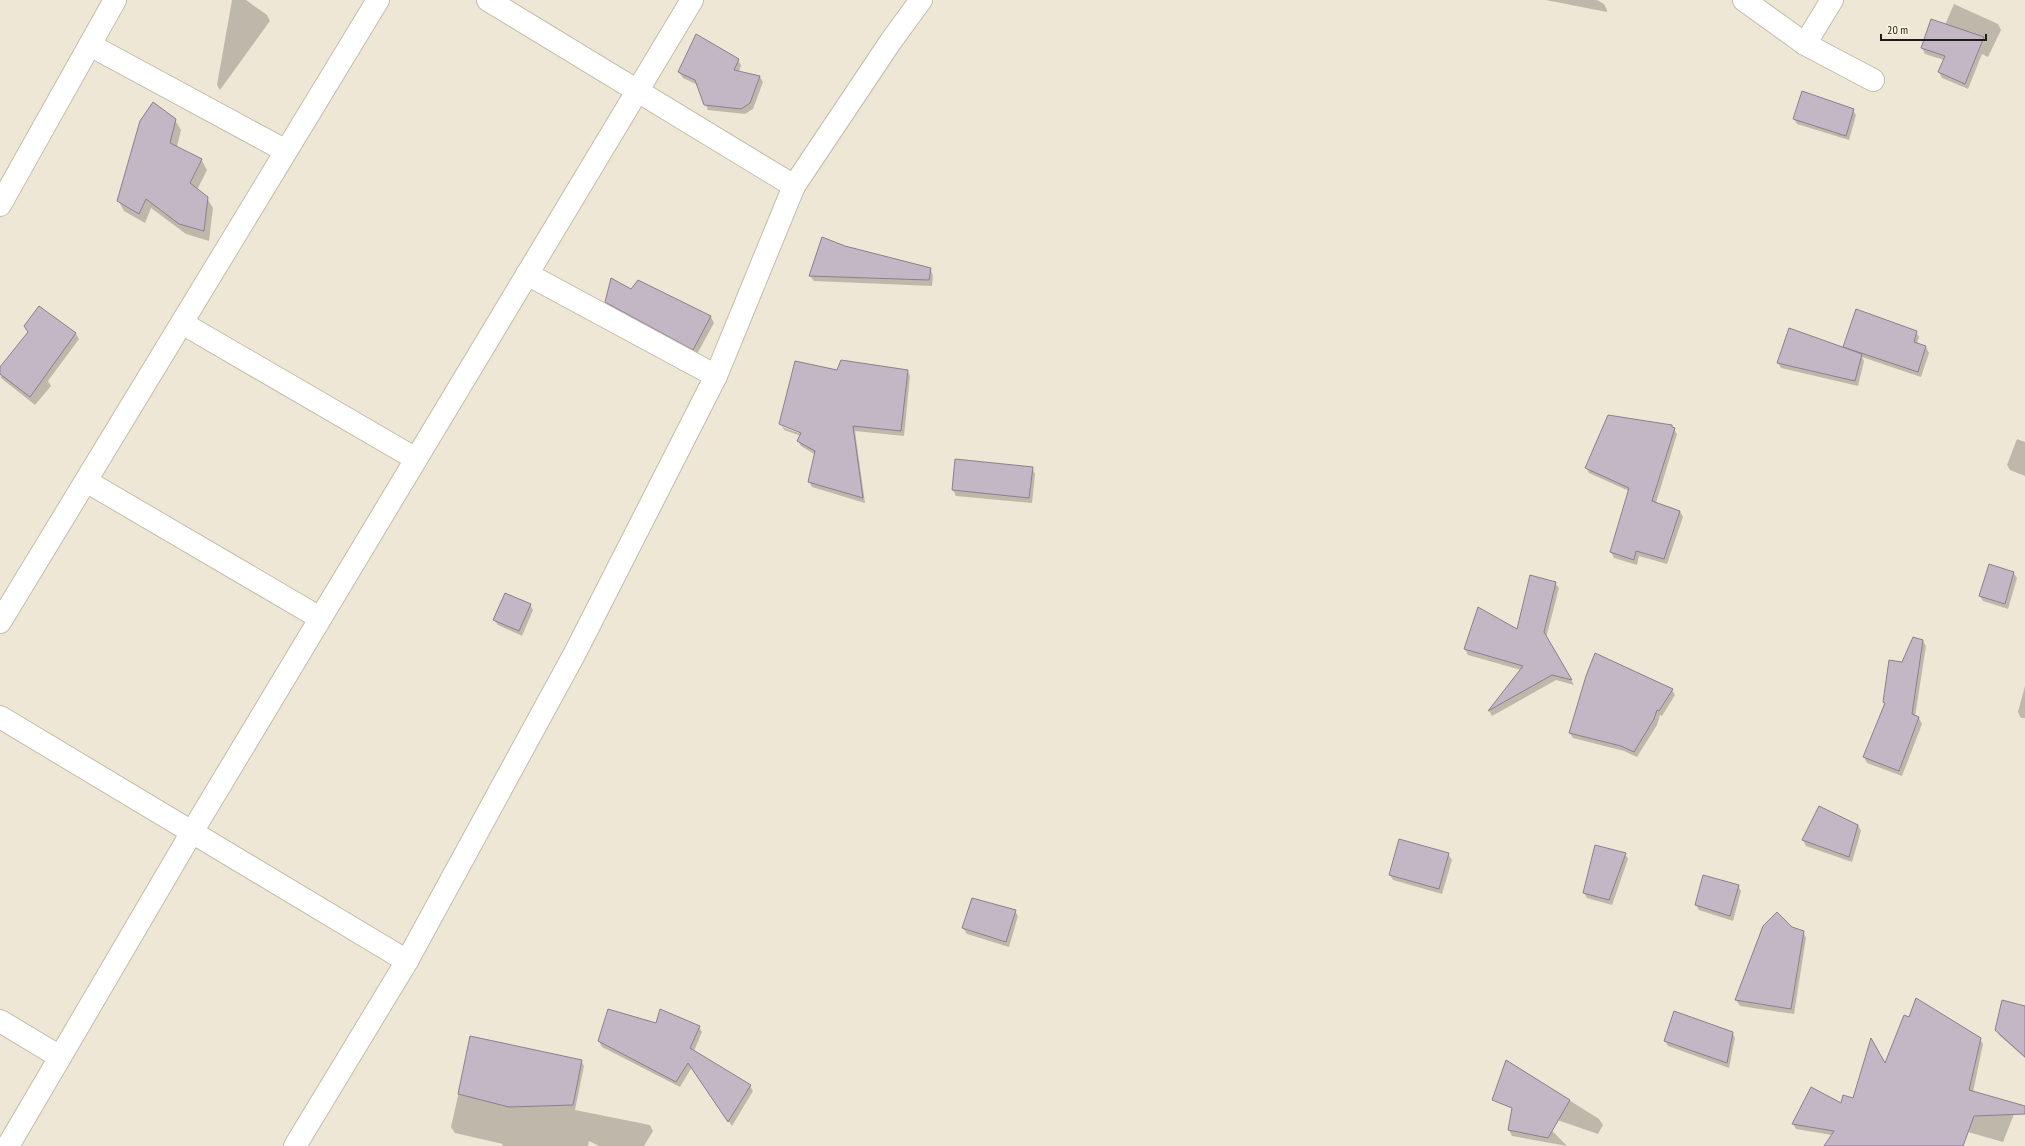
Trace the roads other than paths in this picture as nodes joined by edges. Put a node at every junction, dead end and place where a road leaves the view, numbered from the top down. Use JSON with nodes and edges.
{"nodes":[{"id":1,"x":115,"y":0,"type":"edge"},
{"id":2,"x":378,"y":0,"type":"edge"},
{"id":3,"x":488,"y":0,"type":"edge"},
{"id":4,"x":692,"y":0,"type":"edge"},
{"id":5,"x":921,"y":0,"type":"edge"},
{"id":6,"x":1744,"y":0,"type":"edge"},
{"id":7,"x":1832,"y":0,"type":"edge"},
{"id":8,"x":1805,"y":44,"type":"junction"},
{"id":9,"x":90,"y":45,"type":"junction"},
{"id":10,"x":1873,"y":80,"type":"dead end"},
{"id":11,"x":637,"y":91,"type":"junction"},
{"id":12,"x":286,"y":151,"type":"junction"},
{"id":13,"x":794,"y":186,"type":"junction"},
{"id":14,"x":0,"y":205,"type":"edge"},
{"id":15,"x":527,"y":274,"type":"junction"},
{"id":16,"x":182,"y":323,"type":"junction"},
{"id":17,"x":716,"y":376,"type":"junction"},
{"id":18,"x":416,"y":459,"type":"junction"},
{"id":19,"x":86,"y":481,"type":"junction"},
{"id":20,"x":320,"y":618,"type":"junction"},
{"id":21,"x":0,"y":622,"type":"edge"},
{"id":22,"x":0,"y":717,"type":"edge"},
{"id":23,"x":192,"y":832,"type":"junction"},
{"id":24,"x":407,"y":961,"type":"junction"},
{"id":25,"x":0,"y":1020,"type":"edge"},
{"id":26,"x":60,"y":1057,"type":"junction"},
{"id":27,"x":8,"y":1146,"type":"edge"},
{"id":28,"x":295,"y":1146,"type":"edge"}],
"edges":[{"from":1,"to":9,"type":"street"},
{"from":2,"to":12,"type":"street"},
{"from":3,"to":11,"type":"street"},
{"from":4,"to":11,"type":"street"},
{"from":5,"to":13,"type":"street"},
{"from":6,"to":8,"type":"street"},
{"from":7,"to":8,"type":"street"},
{"from":8,"to":10,"type":"street"},
{"from":9,"to":12,"type":"street"},
{"from":9,"to":14,"type":"street"},
{"from":11,"to":13,"type":"street"},
{"from":11,"to":15,"type":"street"},
{"from":12,"to":16,"type":"street"},
{"from":13,"to":17,"type":"street"},
{"from":15,"to":17,"type":"street"},
{"from":15,"to":18,"type":"street"},
{"from":16,"to":18,"type":"street"},
{"from":16,"to":19,"type":"street"},
{"from":17,"to":24,"type":"street"},
{"from":18,"to":20,"type":"street"},
{"from":19,"to":20,"type":"street"},
{"from":19,"to":21,"type":"street"},
{"from":20,"to":23,"type":"street"},
{"from":22,"to":23,"type":"street"},
{"from":23,"to":24,"type":"street"},
{"from":23,"to":26,"type":"street"},
{"from":24,"to":28,"type":"street"},
{"from":25,"to":26,"type":"street"},
{"from":26,"to":27,"type":"street"}]}
